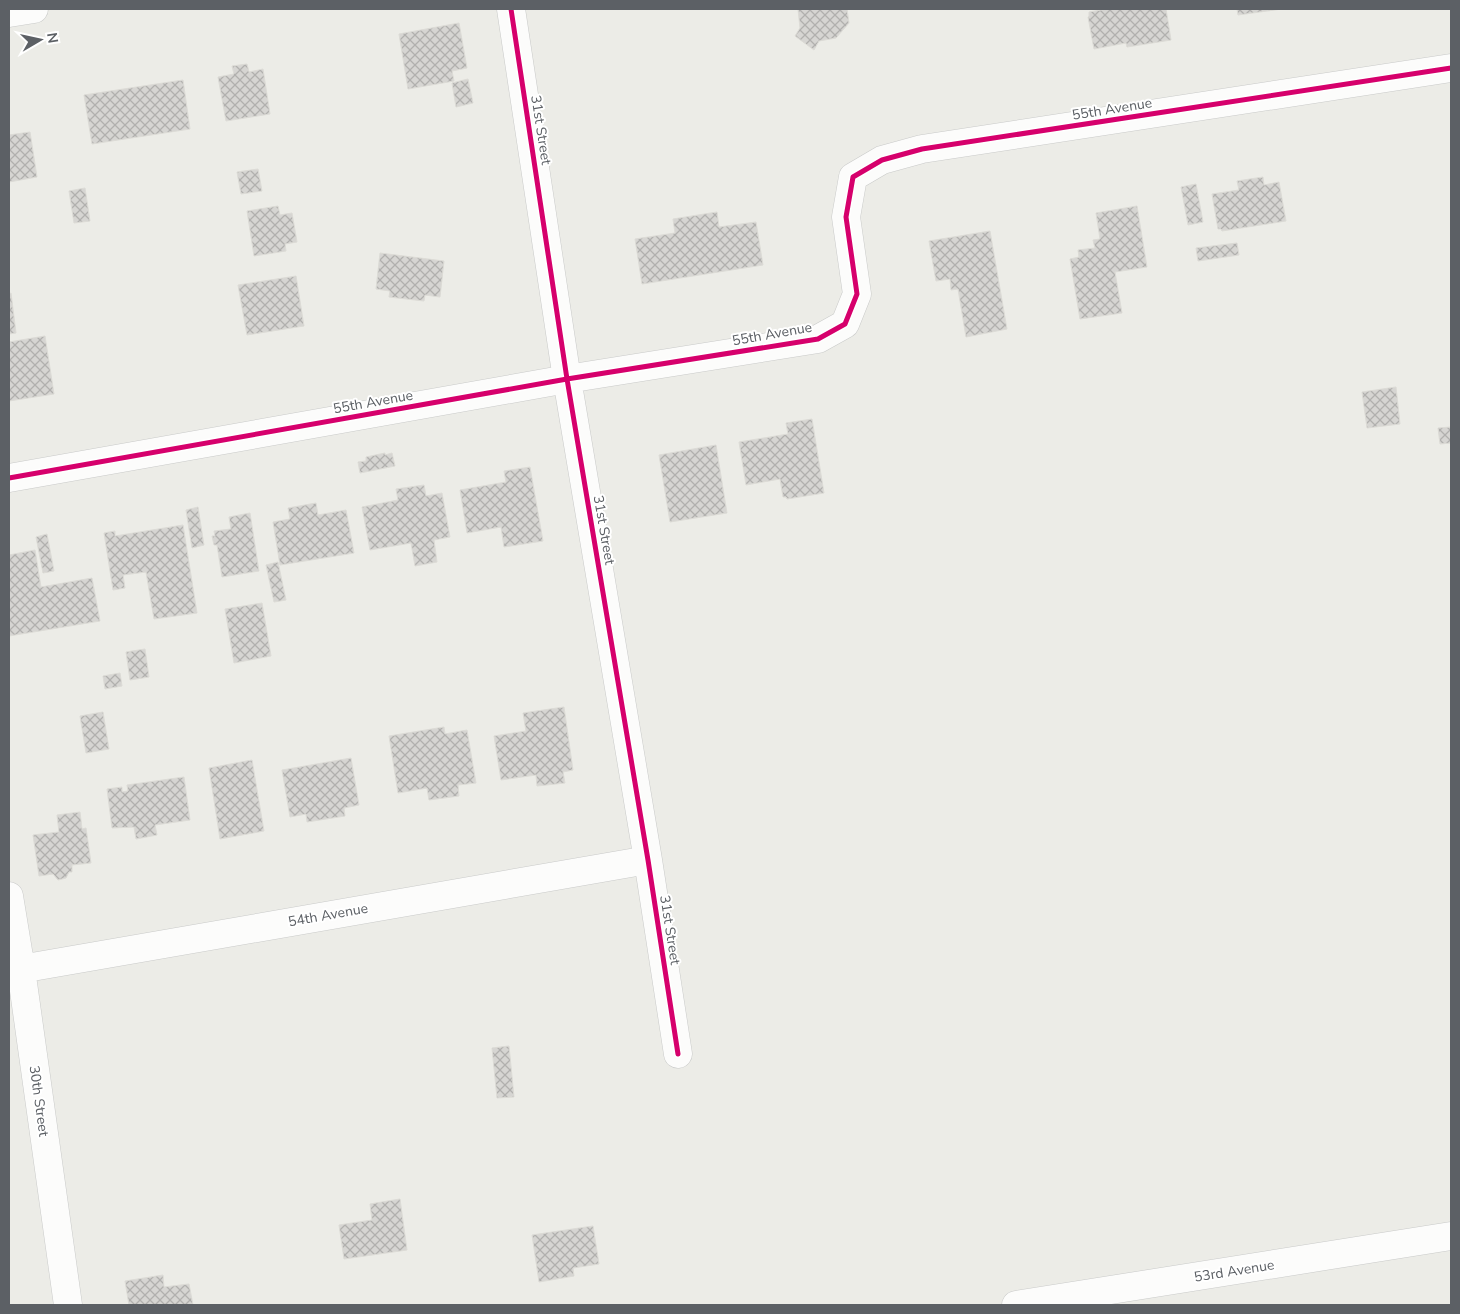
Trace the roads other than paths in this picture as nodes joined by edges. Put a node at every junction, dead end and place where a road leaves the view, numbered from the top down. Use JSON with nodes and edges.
{"nodes":[{"id":1,"x":34,"y":9,"type":"edge"},
{"id":2,"x":511,"y":9,"type":"edge"},
{"id":3,"x":9,"y":13,"type":"edge"},
{"id":4,"x":1451,"y":68,"type":"edge"},
{"id":5,"x":567,"y":379,"type":"junction"},
{"id":6,"x":9,"y":478,"type":"edge"},
{"id":7,"x":648,"y":860,"type":"junction"},
{"id":8,"x":9,"y":896,"type":"edge"},
{"id":9,"x":15,"y":970,"type":"edge"},
{"id":10,"x":678,"y":1054,"type":"dead end"},
{"id":11,"x":1451,"y":1236,"type":"edge"},
{"id":12,"x":68,"y":1305,"type":"edge"},
{"id":13,"x":1016,"y":1305,"type":"edge"}],
"edges":[{"from":1,"to":3,"type":"street"},
{"from":2,"to":5,"type":"street","name":"31st Street"},
{"from":4,"to":5,"type":"street","name":"55th Avenue"},
{"from":5,"to":6,"type":"street","name":"55th Avenue"},
{"from":5,"to":7,"type":"street","name":"31st Street"},
{"from":7,"to":9,"type":"street","name":"54th Avenue"},
{"from":7,"to":10,"type":"street","name":"31st Street"},
{"from":8,"to":9,"type":"street","name":"30th Street"},
{"from":9,"to":12,"type":"street","name":"30th Street"},
{"from":11,"to":13,"type":"street","name":"53rd Avenue"}]}
